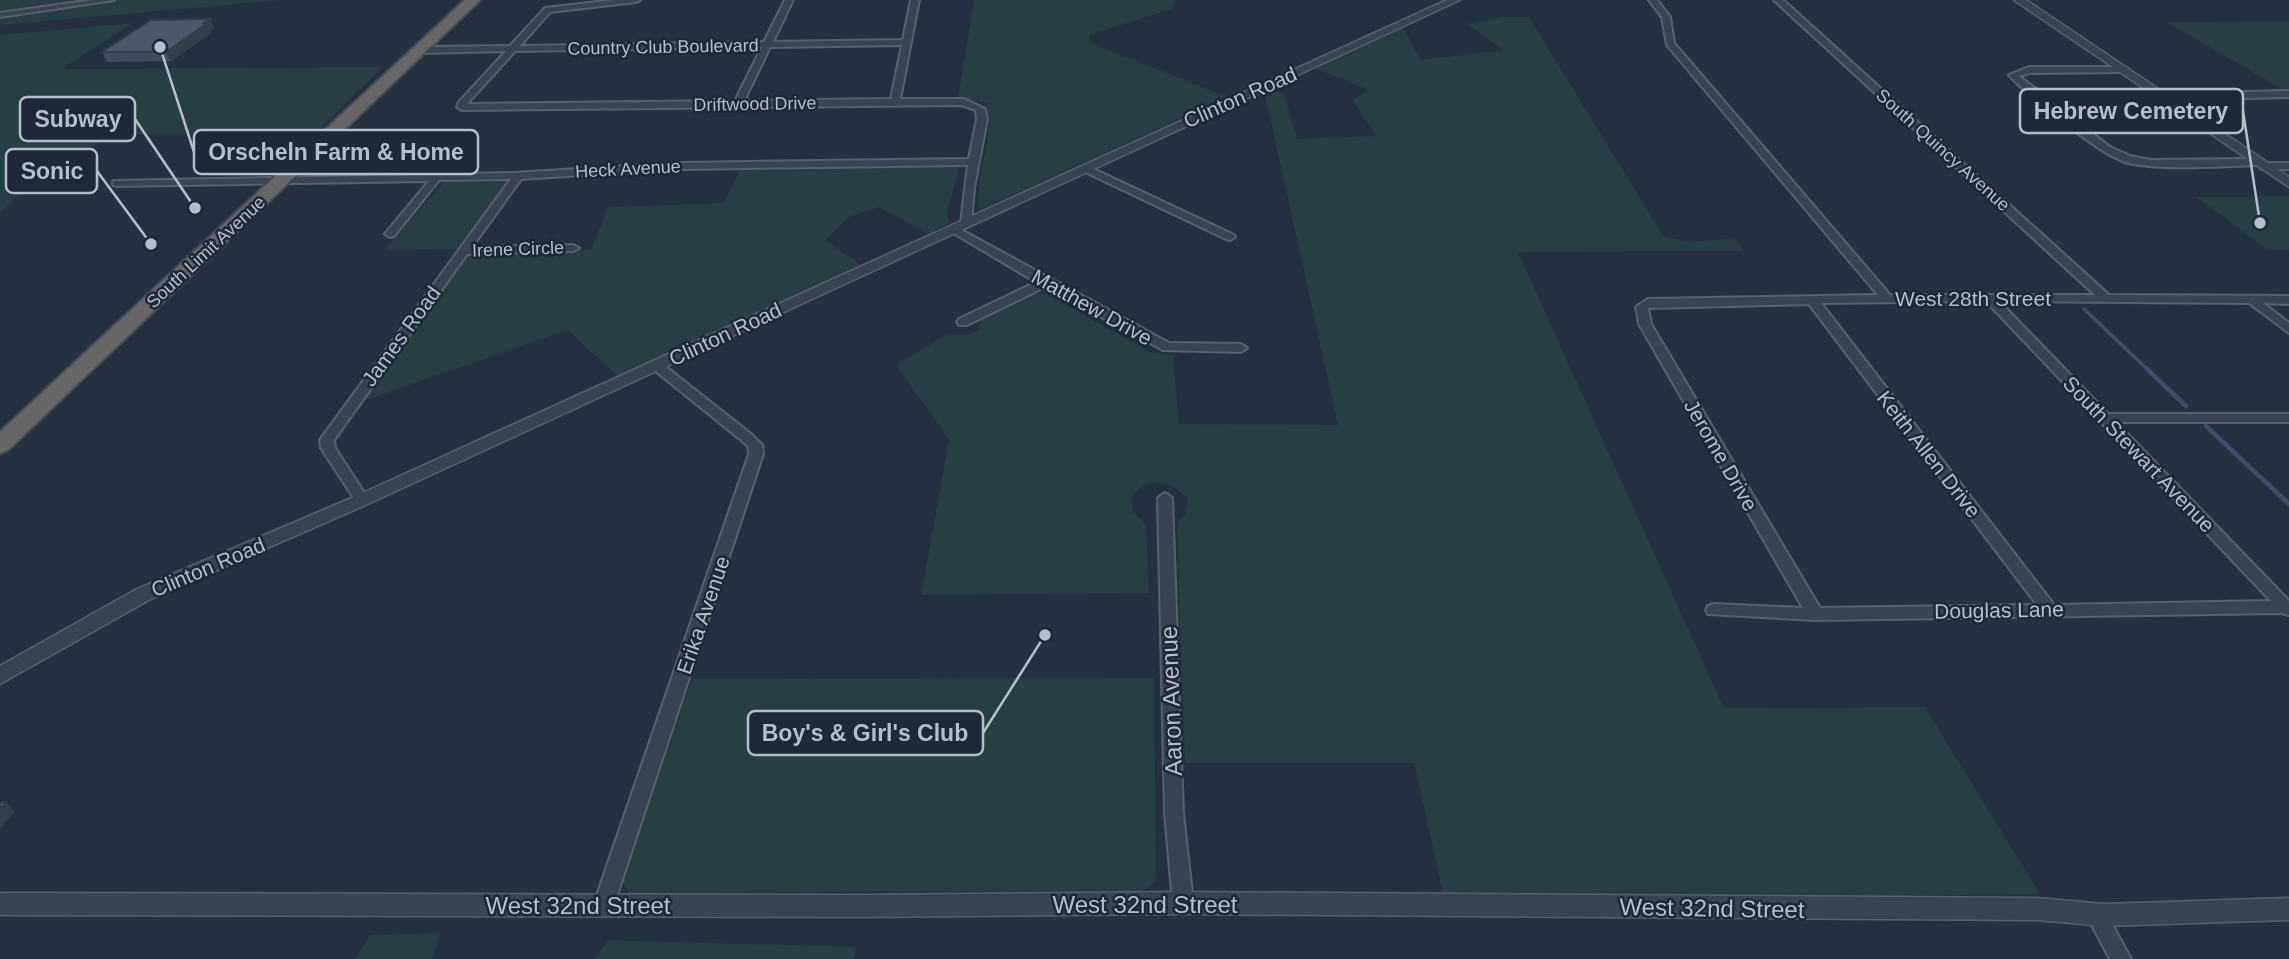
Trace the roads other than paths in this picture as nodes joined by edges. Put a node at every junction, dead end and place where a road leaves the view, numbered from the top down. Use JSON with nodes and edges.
{"nodes":[{"id":1,"x":110,"y":0,"type":"edge"},
{"id":2,"x":473,"y":0,"type":"edge"},
{"id":3,"x":636,"y":0,"type":"edge"},
{"id":4,"x":789,"y":0,"type":"edge"},
{"id":5,"x":915,"y":0,"type":"edge"},
{"id":6,"x":1454,"y":0,"type":"edge"},
{"id":7,"x":1653,"y":0,"type":"edge"},
{"id":8,"x":1778,"y":0,"type":"edge"},
{"id":9,"x":2019,"y":0,"type":"edge"},
{"id":10,"x":0,"y":15,"type":"edge"},
{"id":11,"x":906,"y":42,"type":"junction"},
{"id":12,"x":767,"y":45,"type":"junction"},
{"id":13,"x":512,"y":50,"type":"junction"},
{"id":14,"x":420,"y":51,"type":"junction"},
{"id":15,"x":2121,"y":69,"type":"junction"},
{"id":16,"x":2289,"y":94,"type":"edge"},
{"id":17,"x":2163,"y":97,"type":"junction"},
{"id":18,"x":895,"y":102,"type":"junction"},
{"id":19,"x":738,"y":104,"type":"junction"},
{"id":20,"x":974,"y":162,"type":"junction"},
{"id":21,"x":2262,"y":164,"type":"junction"},
{"id":22,"x":2289,"y":166,"type":"edge"},
{"id":23,"x":1085,"y":168,"type":"junction"},
{"id":24,"x":518,"y":176,"type":"junction"},
{"id":25,"x":436,"y":178,"type":"junction"},
{"id":26,"x":282,"y":181,"type":"junction"},
{"id":27,"x":117,"y":183,"type":"dead end"},
{"id":28,"x":2289,"y":183,"type":"edge"},
{"id":29,"x":960,"y":226,"type":"junction"},
{"id":30,"x":390,"y":234,"type":"dead end"},
{"id":31,"x":1230,"y":237,"type":"dead end"},
{"id":32,"x":573,"y":248,"type":"dead end"},
{"id":33,"x":463,"y":251,"type":"junction"},
{"id":34,"x":1045,"y":282,"type":"junction"},
{"id":35,"x":1989,"y":297,"type":"junction"},
{"id":36,"x":1886,"y":298,"type":"junction"},
{"id":37,"x":1811,"y":299,"type":"junction"},
{"id":38,"x":2107,"y":299,"type":"junction"},
{"id":39,"x":2289,"y":300,"type":"edge"},
{"id":40,"x":1657,"y":301,"type":"joint"},
{"id":41,"x":2253,"y":301,"type":"junction"},
{"id":42,"x":963,"y":322,"type":"dead end"},
{"id":43,"x":2289,"y":329,"type":"edge"},
{"id":44,"x":1241,"y":348,"type":"dead end"},
{"id":45,"x":657,"y":366,"type":"junction"},
{"id":46,"x":2104,"y":418,"type":"junction"},
{"id":47,"x":2289,"y":418,"type":"edge"},
{"id":48,"x":0,"y":445,"type":"edge"},
{"id":49,"x":1165,"y":498,"type":"dead end"},
{"id":50,"x":362,"y":500,"type":"junction"},
{"id":51,"x":2049,"y":609,"type":"junction"},
{"id":52,"x":2287,"y":609,"type":"edge"},
{"id":53,"x":1714,"y":610,"type":"dead end"},
{"id":54,"x":1815,"y":614,"type":"junction"},
{"id":55,"x":0,"y":676,"type":"edge"},
{"id":56,"x":1183,"y":903,"type":"junction"},
{"id":57,"x":0,"y":904,"type":"edge"},
{"id":58,"x":604,"y":904,"type":"junction"},
{"id":59,"x":2289,"y":909,"type":"edge"},
{"id":60,"x":2096,"y":914,"type":"junction"},
{"id":61,"x":2121,"y":959,"type":"edge"}],
"edges":[{"from":1,"to":10,"type":"street"},
{"from":2,"to":14,"type":"highway","name":"South Limit Avenue"},
{"from":3,"to":13,"type":"street"},
{"from":4,"to":12,"type":"street"},
{"from":5,"to":11,"type":"street"},
{"from":6,"to":23,"type":"street","name":"Clinton Road"},
{"from":7,"to":36,"type":"street"},
{"from":8,"to":38,"type":"street","name":"South Quincy Avenue"},
{"from":9,"to":15,"type":"street"},
{"from":11,"to":12,"type":"street","name":"Country Club Boulevard"},
{"from":11,"to":18,"type":"street"},
{"from":12,"to":13,"type":"street","name":"Country Club Boulevard"},
{"from":12,"to":19,"type":"street"},
{"from":13,"to":14,"type":"street","name":"Country Club Boulevard"},
{"from":13,"to":19,"type":"street","name":"Driftwood Drive"},
{"from":14,"to":26,"type":"highway","name":"South Limit Avenue"},
{"from":15,"to":17,"type":"street"},
{"from":15,"to":21,"type":"street"},
{"from":16,"to":17,"type":"street"},
{"from":17,"to":21,"type":"street"},
{"from":18,"to":19,"type":"street","name":"Driftwood Drive"},
{"from":18,"to":20,"type":"street","name":"Driftwood Drive"},
{"from":20,"to":24,"type":"street","name":"Heck Avenue"},
{"from":20,"to":29,"type":"street"},
{"from":21,"to":22,"type":"street"},
{"from":21,"to":28,"type":"street"},
{"from":23,"to":29,"type":"street","name":"Clinton Road"},
{"from":23,"to":31,"type":"street"},
{"from":24,"to":25,"type":"street","name":"Heck Avenue"},
{"from":24,"to":33,"type":"street","name":"James Road"},
{"from":25,"to":26,"type":"street","name":"Heck Avenue"},
{"from":25,"to":30,"type":"street"},
{"from":26,"to":27,"type":"street","name":"Heck Avenue"},
{"from":26,"to":48,"type":"highway","name":"South Limit Avenue"},
{"from":29,"to":34,"type":"street","name":"Matthew Drive"},
{"from":29,"to":45,"type":"street","name":"Clinton Road"},
{"from":32,"to":33,"type":"street","name":"Irene Circle"},
{"from":33,"to":50,"type":"street","name":"James Road"},
{"from":34,"to":42,"type":"street"},
{"from":34,"to":44,"type":"street","name":"Matthew Drive"},
{"from":35,"to":36,"type":"street","name":"West 28th Street"},
{"from":35,"to":38,"type":"street","name":"West 28th Street"},
{"from":35,"to":46,"type":"street","name":"South Stewart Avenue"},
{"from":36,"to":37,"type":"street","name":"West 28th Street"},
{"from":37,"to":40,"type":"street","name":"West 28th Street"},
{"from":37,"to":51,"type":"street","name":"Keith Allen Drive"},
{"from":38,"to":41,"type":"street","name":"West 28th Street"},
{"from":39,"to":41,"type":"street","name":"West 28th Street"},
{"from":40,"to":54,"type":"street","name":"Jerome Drive"},
{"from":41,"to":43,"type":"street"},
{"from":45,"to":50,"type":"street","name":"Clinton Road"},
{"from":45,"to":58,"type":"street","name":"Erika Avenue"},
{"from":46,"to":47,"type":"street"},
{"from":46,"to":52,"type":"street","name":"South Stewart Avenue"},
{"from":49,"to":56,"type":"street","name":"Aaron Avenue"},
{"from":50,"to":55,"type":"street","name":"Clinton Road"},
{"from":51,"to":52,"type":"street","name":"Douglas Lane"},
{"from":51,"to":54,"type":"street","name":"Douglas Lane"},
{"from":53,"to":54,"type":"street","name":"Douglas Lane"},
{"from":56,"to":58,"type":"street","name":"West 32nd Street"},
{"from":56,"to":60,"type":"street","name":"West 32nd Street"},
{"from":57,"to":58,"type":"street","name":"West 32nd Street"},
{"from":59,"to":60,"type":"street","name":"West 32nd Street"},
{"from":60,"to":61,"type":"street"}]}
